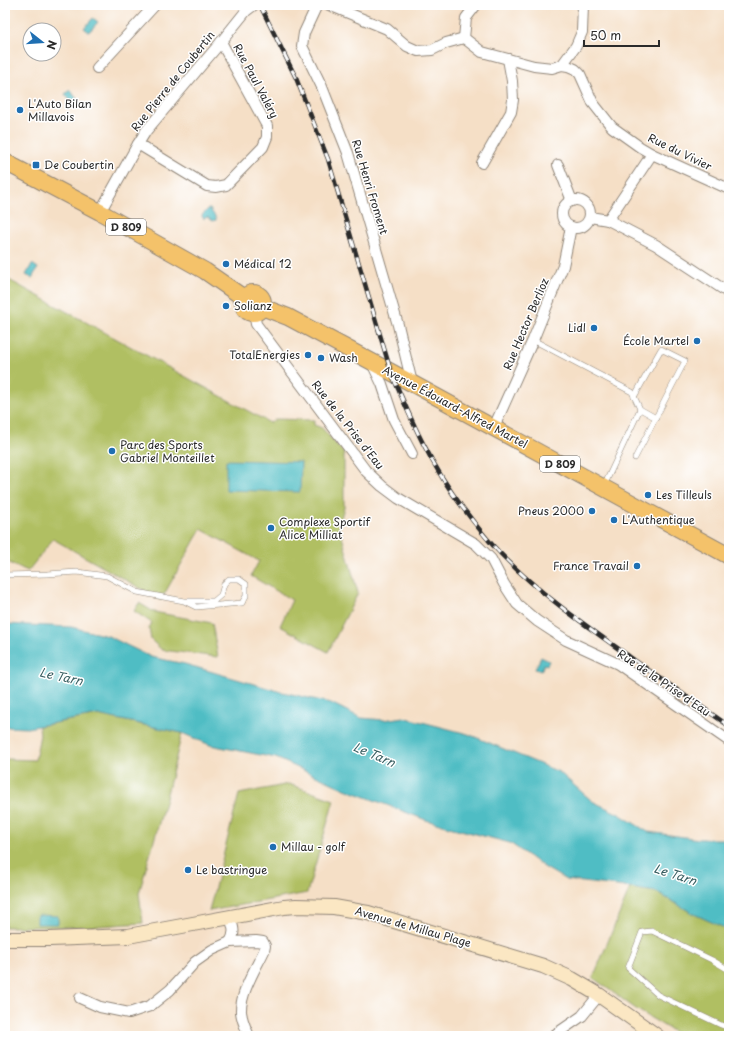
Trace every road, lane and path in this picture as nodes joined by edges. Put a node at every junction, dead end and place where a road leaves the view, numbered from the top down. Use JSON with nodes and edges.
{"nodes":[{"id":1,"x":156,"y":5,"type":"edge"},
{"id":2,"x":317,"y":5,"type":"edge"},
{"id":3,"x":329,"y":5,"type":"edge"},
{"id":4,"x":476,"y":5,"type":"edge"},
{"id":5,"x":583,"y":5,"type":"edge"},
{"id":6,"x":248,"y":7,"type":"edge"},
{"id":7,"x":464,"y":38,"type":"junction"},
{"id":8,"x":221,"y":42,"type":"junction"},
{"id":9,"x":508,"y":59,"type":"junction"},
{"id":10,"x":562,"y":65,"type":"junction"},
{"id":11,"x":97,"y":68,"type":"dead end"},
{"id":12,"x":138,"y":144,"type":"junction"},
{"id":13,"x":652,"y":154,"type":"junction"},
{"id":14,"x":5,"y":162,"type":"edge"},
{"id":15,"x":482,"y":163,"type":"dead end"},
{"id":16,"x":558,"y":165,"type":"dead end"},
{"id":17,"x":729,"y":189,"type":"edge"},
{"id":18,"x":572,"y":200,"type":"junction"},
{"id":19,"x":100,"y":212,"type":"junction"},
{"id":20,"x":590,"y":217,"type":"junction"},
{"id":21,"x":608,"y":220,"type":"junction"},
{"id":22,"x":571,"y":227,"type":"junction"},
{"id":23,"x":729,"y":292,"type":"edge"},
{"id":24,"x":258,"y":310,"type":"junction"},
{"id":25,"x":533,"y":340,"type":"junction"},
{"id":26,"x":371,"y":362,"type":"junction"},
{"id":27,"x":412,"y":383,"type":"junction"},
{"id":28,"x":634,"y":397,"type":"junction"},
{"id":29,"x":640,"y":409,"type":"junction"},
{"id":30,"x":656,"y":418,"type":"junction"},
{"id":31,"x":494,"y":427,"type":"junction"},
{"id":32,"x":412,"y":454,"type":"dead end"},
{"id":33,"x":635,"y":458,"type":"dead end"},
{"id":34,"x":603,"y":487,"type":"junction"},
{"id":35,"x":729,"y":556,"type":"edge"},
{"id":36,"x":5,"y":575,"type":"edge"},
{"id":37,"x":184,"y":601,"type":"junction"},
{"id":38,"x":729,"y":741,"type":"edge"},
{"id":39,"x":230,"y":917,"type":"junction"},
{"id":40,"x":5,"y":939,"type":"edge"},
{"id":41,"x":230,"y":942,"type":"junction"},
{"id":42,"x":729,"y":970,"type":"edge"},
{"id":43,"x":599,"y":995,"type":"junction"},
{"id":44,"x":80,"y":998,"type":"dead end"},
{"id":45,"x":729,"y":1028,"type":"edge"},
{"id":46,"x":249,"y":1036,"type":"edge"},
{"id":47,"x":553,"y":1036,"type":"edge"},
{"id":48,"x":658,"y":1036,"type":"edge"}],
"edges":[{"from":1,"to":11,"type":"street"},
{"from":2,"to":27,"type":"street","name":"Rue Henri Froment"},
{"from":3,"to":7,"type":"street"},
{"from":4,"to":7,"type":"street"},
{"from":5,"to":10,"type":"street"},
{"from":6,"to":8,"type":"street","name":"Rue Pierre de Coubertin"},
{"from":7,"to":9,"type":"street"},
{"from":8,"to":12,"type":"street","name":"Rue Pierre de Coubertin"},
{"from":8,"to":12,"type":"street","name":"Rue Paul Valéry"},
{"from":9,"to":10,"type":"street"},
{"from":9,"to":15,"type":"street"},
{"from":10,"to":13,"type":"street","name":"Rue du Vivier"},
{"from":12,"to":19,"type":"street","name":"Rue Pierre de Coubertin"},
{"from":13,"to":17,"type":"street","name":"Rue du Vivier"},
{"from":13,"to":21,"type":"street"},
{"from":14,"to":19,"type":"main road","number":"D 809"},
{"from":16,"to":18,"type":"street"},
{"from":18,"to":20,"type":"street"},
{"from":18,"to":22,"type":"street"},
{"from":19,"to":24,"type":"main road","number":"D 809"},
{"from":20,"to":21,"type":"street"},
{"from":20,"to":22,"type":"street"},
{"from":21,"to":23,"type":"street"},
{"from":22,"to":25,"type":"street","name":"Rue Hector Berlioz"},
{"from":24,"to":26,"type":"main road","number":"D 809"},
{"from":24,"to":38,"type":"street","name":"Rue de la Prise d'Eau"},
{"from":25,"to":28,"type":"lane"},
{"from":25,"to":31,"type":"street","name":"Rue Hector Berlioz"},
{"from":26,"to":27,"type":"main road","name":"Avenue Édouard-Alfred Martel","number":"D 809"},
{"from":26,"to":32,"type":"street"},
{"from":27,"to":31,"type":"main road","name":"Avenue Édouard-Alfred Martel","number":"D 809"},
{"from":28,"to":29,"type":"lane"},
{"from":28,"to":30,"type":"lane"},
{"from":29,"to":30,"type":"lane"},
{"from":29,"to":34,"type":"lane"},
{"from":30,"to":33,"type":"lane"},
{"from":31,"to":34,"type":"main road","name":"Avenue Édouard-Alfred Martel","number":"D 809"},
{"from":34,"to":35,"type":"main road","name":"Avenue Édouard-Alfred Martel","number":"D 809"},
{"from":36,"to":37,"type":"lane"},
{"from":37,"to":37,"type":"lane"},
{"from":39,"to":40,"type":"street","name":"Avenue de Millau Plage"},
{"from":39,"to":41,"type":"street"},
{"from":39,"to":43,"type":"street","name":"Avenue de Millau Plage"},
{"from":41,"to":44,"type":"street"},
{"from":41,"to":46,"type":"street"},
{"from":42,"to":45,"type":"lane"},
{"from":43,"to":47,"type":"street"},
{"from":43,"to":48,"type":"street","name":"Avenue de Millau Plage"}]}
